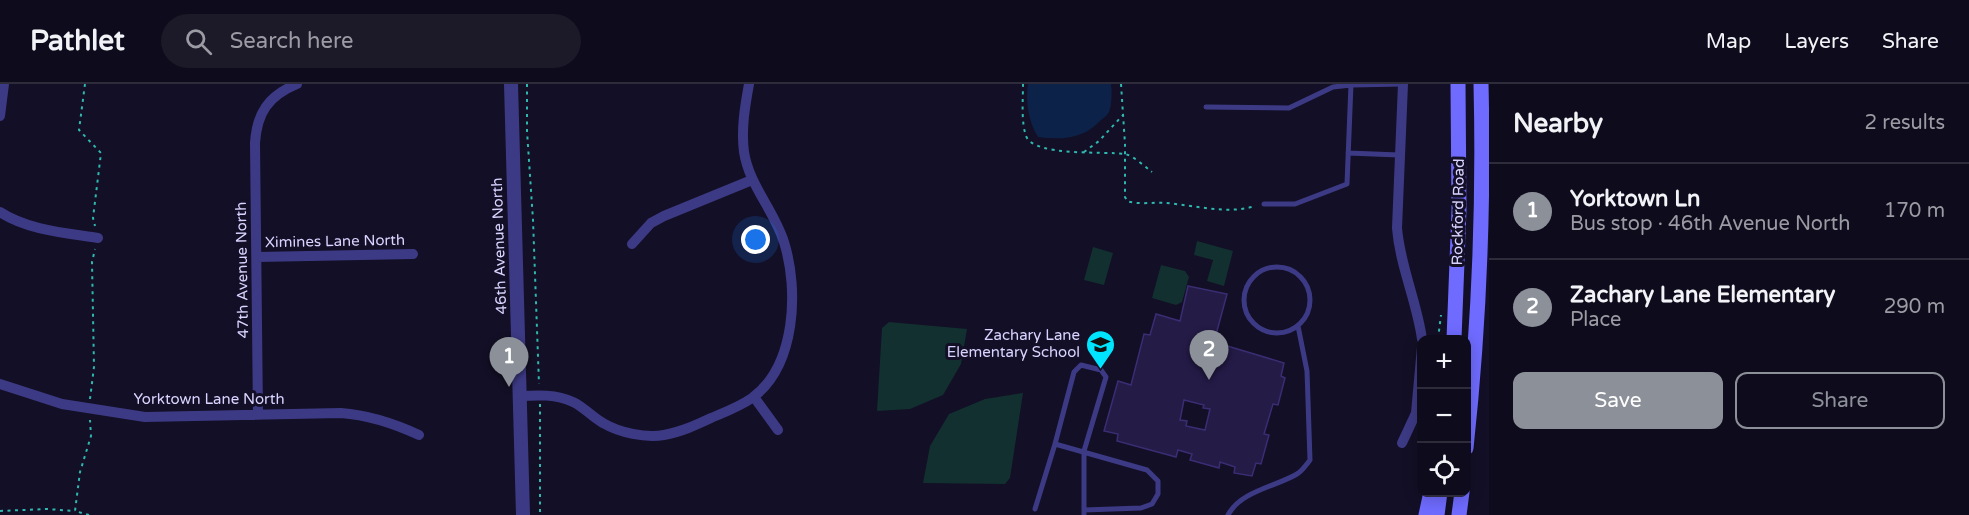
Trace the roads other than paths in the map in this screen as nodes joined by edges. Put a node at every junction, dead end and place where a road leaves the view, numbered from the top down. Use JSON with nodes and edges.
{"nodes":[{"id":1,"x":4,"y":84,"type":"edge"},
{"id":2,"x":297,"y":84,"type":"edge"},
{"id":3,"x":511,"y":84,"type":"edge"},
{"id":4,"x":749,"y":84,"type":"edge"},
{"id":5,"x":1351,"y":84,"type":"edge"},
{"id":6,"x":1403,"y":84,"type":"edge"},
{"id":7,"x":1458,"y":84,"type":"edge"},
{"id":8,"x":1481,"y":84,"type":"edge"},
{"id":9,"x":1206,"y":107,"type":"dead end"},
{"id":10,"x":0,"y":116,"type":"edge"},
{"id":11,"x":1348,"y":153,"type":"junction"},
{"id":12,"x":1401,"y":155,"type":"junction"},
{"id":13,"x":752,"y":180,"type":"junction"},
{"id":14,"x":1264,"y":204,"type":"road end"},
{"id":15,"x":0,"y":212,"type":"edge"},
{"id":16,"x":98,"y":238,"type":"road end"},
{"id":17,"x":632,"y":244,"type":"dead end"},
{"id":18,"x":413,"y":254,"type":"dead end"},
{"id":19,"x":257,"y":257,"type":"junction"},
{"id":20,"x":1298,"y":326,"type":"junction"},
{"id":21,"x":1422,"y":335,"type":"edge"},
{"id":22,"x":1454,"y":335,"type":"edge"},
{"id":23,"x":0,"y":384,"type":"edge"},
{"id":24,"x":1418,"y":389,"type":"edge"},
{"id":25,"x":520,"y":396,"type":"junction"},
{"id":26,"x":754,"y":397,"type":"junction"},
{"id":27,"x":258,"y":415,"type":"junction"},
{"id":28,"x":778,"y":430,"type":"dead end"},
{"id":29,"x":419,"y":435,"type":"dead end"},
{"id":30,"x":1402,"y":443,"type":"dead end"},
{"id":31,"x":1467,"y":443,"type":"edge"},
{"id":32,"x":1056,"y":444,"type":"junction"},
{"id":33,"x":1084,"y":452,"type":"junction"},
{"id":34,"x":1430,"y":497,"type":"edge"},
{"id":35,"x":1439,"y":497,"type":"edge"},
{"id":36,"x":1462,"y":497,"type":"edge"},
{"id":37,"x":1035,"y":509,"type":"dead end"},
{"id":38,"x":1084,"y":512,"type":"edge"},
{"id":39,"x":523,"y":515,"type":"edge"},
{"id":40,"x":1228,"y":515,"type":"edge"},
{"id":41,"x":1426,"y":515,"type":"edge"},
{"id":42,"x":1437,"y":515,"type":"edge"},
{"id":43,"x":1460,"y":515,"type":"edge"}],
"edges":[{"from":1,"to":10,"type":"street"},
{"from":2,"to":19,"type":"street","name":"47th Avenue North"},
{"from":3,"to":25,"type":"street","name":"46th Avenue North"},
{"from":4,"to":13,"type":"street"},
{"from":5,"to":6,"type":"lane"},
{"from":5,"to":9,"type":"lane"},
{"from":5,"to":11,"type":"lane"},
{"from":6,"to":12,"type":"street"},
{"from":7,"to":22,"type":"main road","name":"Rockford Road"},
{"from":8,"to":31,"type":"main road","name":"Rockford Road"},
{"from":11,"to":12,"type":"lane"},
{"from":11,"to":14,"type":"lane"},
{"from":12,"to":21,"type":"street"},
{"from":13,"to":17,"type":"street"},
{"from":13,"to":26,"type":"street"},
{"from":15,"to":16,"type":"street"},
{"from":18,"to":19,"type":"street","name":"Ximines Lane North"},
{"from":19,"to":27,"type":"street","name":"47th Avenue North"},
{"from":20,"to":20,"type":"lane"},
{"from":20,"to":40,"type":"lane"},
{"from":23,"to":27,"type":"street","name":"Yorktown Lane North"},
{"from":24,"to":30,"type":"street"},
{"from":25,"to":26,"type":"street"},
{"from":25,"to":39,"type":"street","name":"46th Avenue North"},
{"from":26,"to":28,"type":"street"},
{"from":27,"to":29,"type":"street","name":"Yorktown Lane North"},
{"from":32,"to":33,"type":"lane"},
{"from":32,"to":33,"type":"lane"},
{"from":32,"to":37,"type":"lane"},
{"from":33,"to":38,"type":"lane"},
{"from":33,"to":38,"type":"lane"},
{"from":34,"to":41,"type":"main road"},
{"from":35,"to":42,"type":"main road"},
{"from":36,"to":43,"type":"main road"}]}
